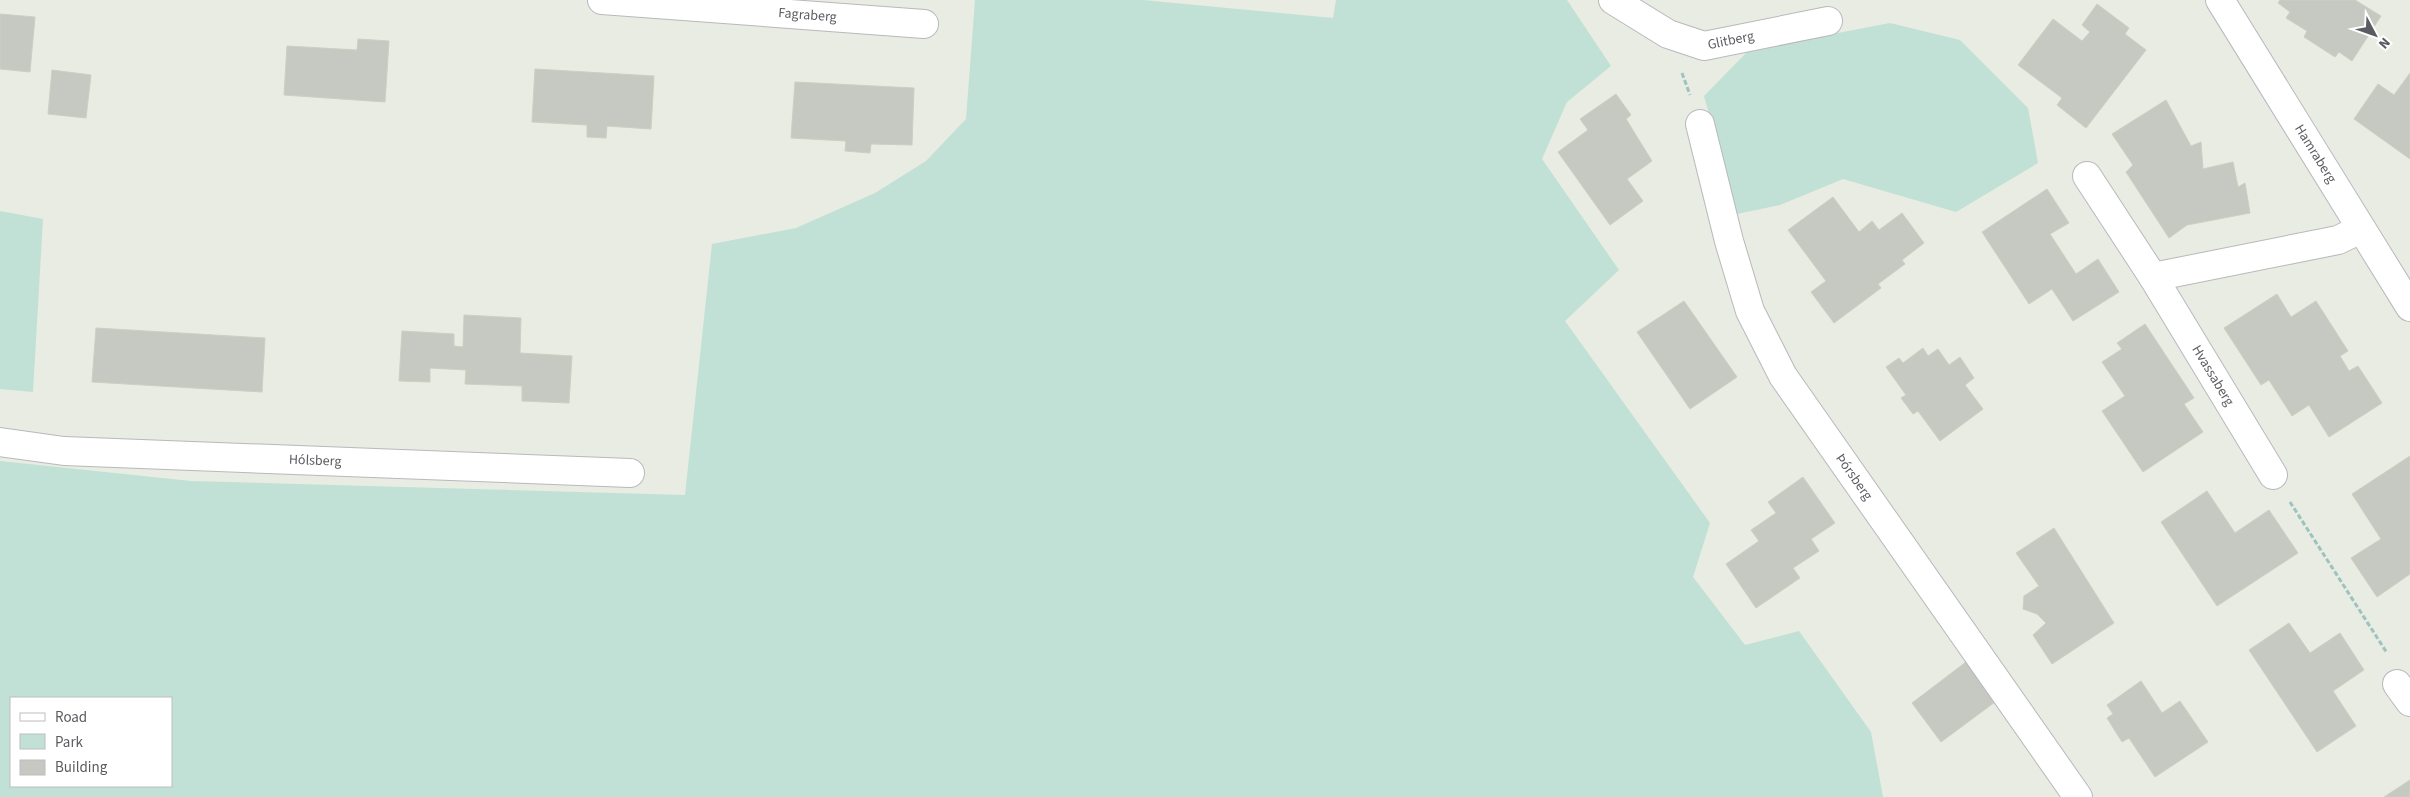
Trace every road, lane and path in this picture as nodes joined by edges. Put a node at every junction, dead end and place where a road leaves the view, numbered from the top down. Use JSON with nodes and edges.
{"nodes":[{"id":1,"x":602,"y":0,"type":"edge"},
{"id":2,"x":1612,"y":0,"type":"edge"},
{"id":3,"x":2220,"y":0,"type":"edge"},
{"id":4,"x":1828,"y":21,"type":"dead end"},
{"id":5,"x":924,"y":24,"type":"dead end"},
{"id":6,"x":1668,"y":34,"type":"junction"},
{"id":7,"x":1700,"y":124,"type":"joint"},
{"id":8,"x":2087,"y":176,"type":"dead end"},
{"id":9,"x":2362,"y":228,"type":"junction"},
{"id":10,"x":2152,"y":277,"type":"junction"},
{"id":11,"x":2410,"y":307,"type":"edge"},
{"id":12,"x":0,"y":442,"type":"edge"},
{"id":13,"x":630,"y":473,"type":"dead end"},
{"id":14,"x":2273,"y":475,"type":"joint"},
{"id":15,"x":2403,"y":693,"type":"edge"},
{"id":16,"x":2078,"y":797,"type":"edge"}],
"edges":[{"from":1,"to":5,"type":"street","name":"Fagraberg"},
{"from":2,"to":6,"type":"street","name":"Glitberg"},
{"from":3,"to":9,"type":"street","name":"Hamraberg"},
{"from":4,"to":6,"type":"street","name":"Glitberg"},
{"from":6,"to":7,"type":"path"},
{"from":7,"to":16,"type":"street","name":"Þórsberg"},
{"from":8,"to":10,"type":"street","name":"Hvassaberg"},
{"from":9,"to":10,"type":"street"},
{"from":9,"to":11,"type":"street","name":"Hamraberg"},
{"from":10,"to":14,"type":"street","name":"Hvassaberg"},
{"from":12,"to":13,"type":"street","name":"Hólsberg"},
{"from":14,"to":15,"type":"path"}]}
